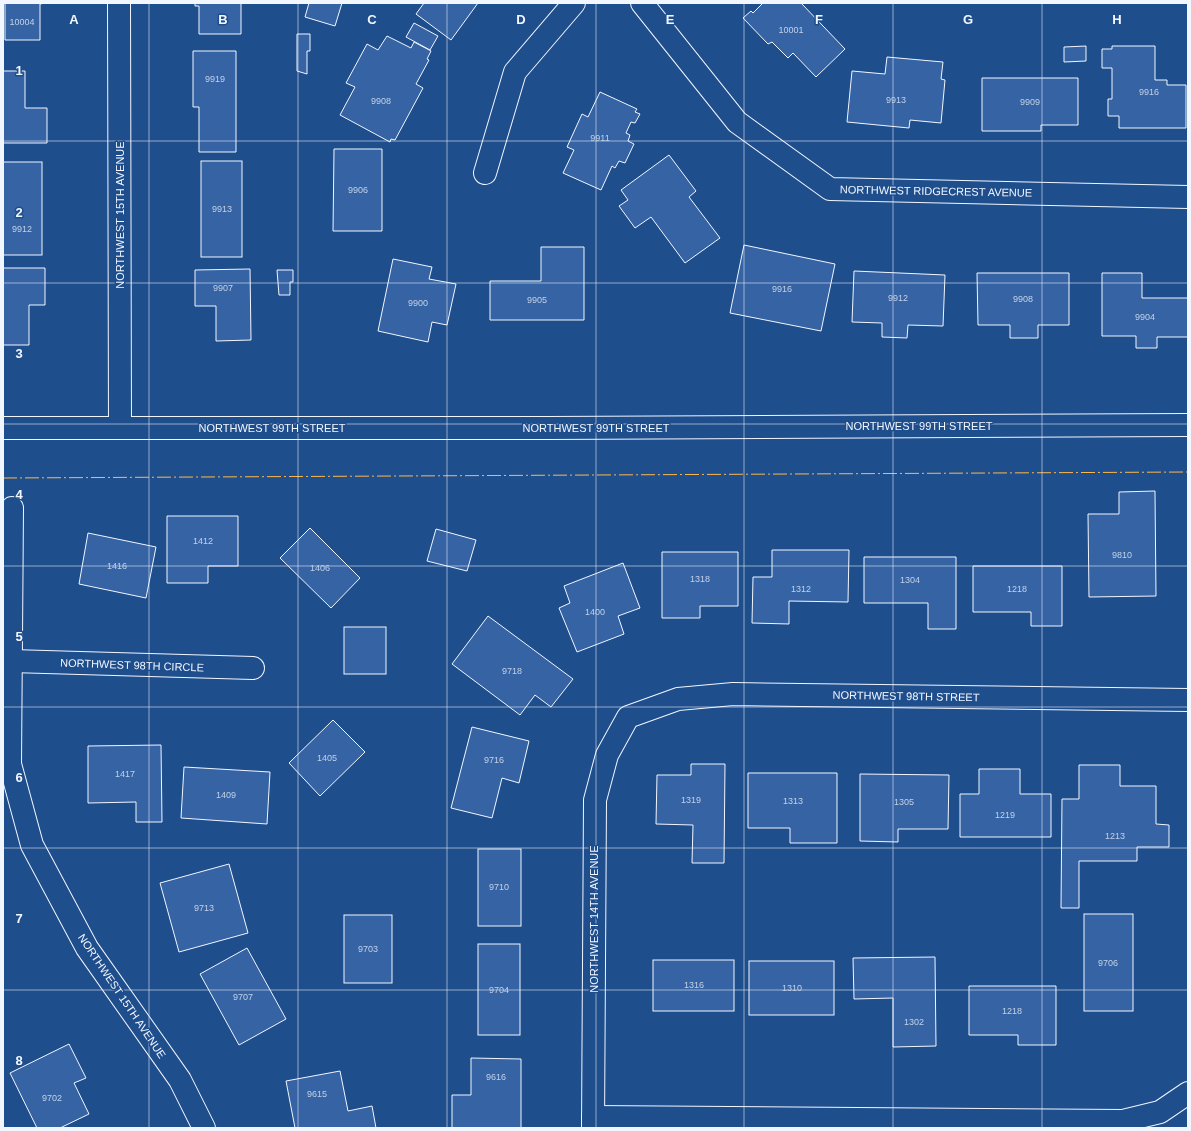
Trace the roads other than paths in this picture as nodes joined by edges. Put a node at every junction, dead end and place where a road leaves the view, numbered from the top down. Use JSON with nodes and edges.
{"nodes":[{"id":1,"x":119,"y":3,"type":"edge"},
{"id":2,"x":574,"y":3,"type":"edge"},
{"id":3,"x":642,"y":3,"type":"edge"},
{"id":4,"x":485,"y":173,"type":"dead end"},
{"id":5,"x":1188,"y":196,"type":"edge"},
{"id":6,"x":1188,"y":425,"type":"edge"},
{"id":7,"x":3,"y":428,"type":"edge"},
{"id":8,"x":120,"y":428,"type":"junction"},
{"id":9,"x":12,"y":508,"type":"dead end"},
{"id":10,"x":11,"y":661,"type":"junction"},
{"id":11,"x":253,"y":668,"type":"dead end"},
{"id":12,"x":1188,"y":700,"type":"edge"},
{"id":13,"x":628,"y":717,"type":"joint"},
{"id":14,"x":1188,"y":1094,"type":"edge"},
{"id":15,"x":593,"y":1123,"type":"edge"},
{"id":16,"x":204,"y":1128,"type":"edge"}],
"edges":[{"from":1,"to":8,"type":"street","name":"NORTHWEST 15TH AVENUE"},
{"from":2,"to":4,"type":"street"},
{"from":3,"to":5,"type":"street","name":"NORTHWEST RIDGECREST AVENUE"},
{"from":6,"to":8,"type":"street","name":"NORTHWEST 99TH STREET"},
{"from":7,"to":8,"type":"street","name":"NORTHWEST 99TH STREET"},
{"from":9,"to":10,"type":"street","name":"NORTHWEST 15TH AVENUE"},
{"from":10,"to":11,"type":"street","name":"NORTHWEST 98TH CIRCLE"},
{"from":10,"to":16,"type":"street","name":"NORTHWEST 15TH AVENUE"},
{"from":12,"to":13,"type":"street","name":"NORTHWEST 98TH STREET"},
{"from":13,"to":15,"type":"street","name":"NORTHWEST 14TH AVENUE"},
{"from":14,"to":15,"type":"street"}]}
